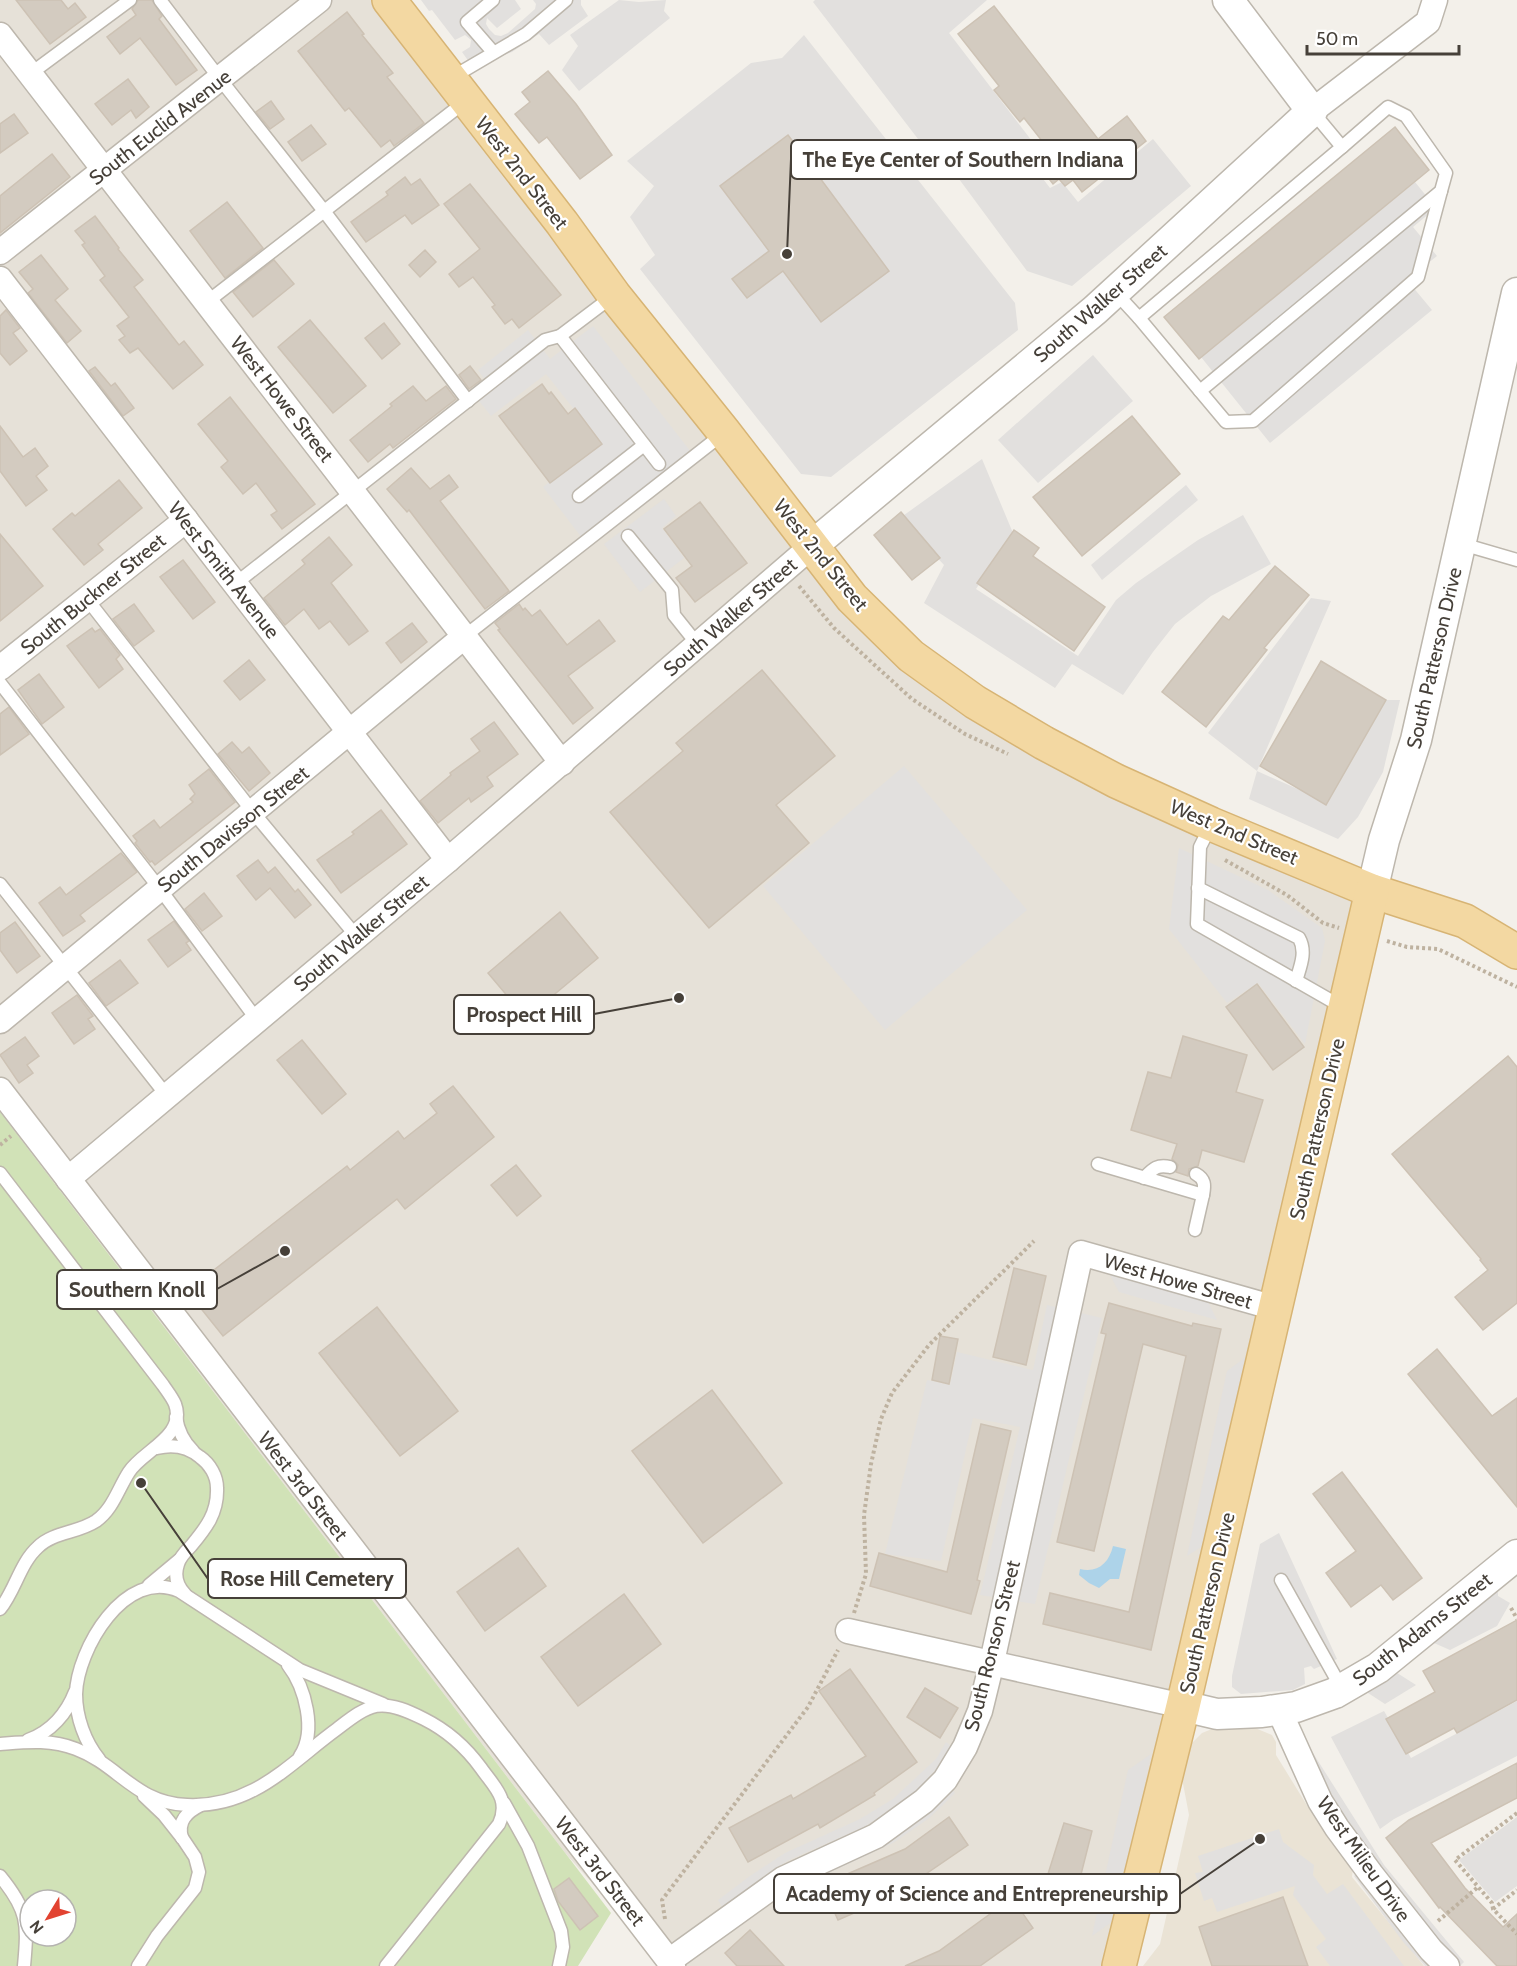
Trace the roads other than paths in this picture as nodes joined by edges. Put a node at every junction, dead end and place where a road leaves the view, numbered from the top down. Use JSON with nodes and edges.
{"nodes":[{"id":1,"x":130,"y":0,"type":"edge"},
{"id":2,"x":160,"y":0,"type":"edge"},
{"id":3,"x":319,"y":0,"type":"edge"},
{"id":4,"x":390,"y":0,"type":"edge"},
{"id":5,"x":493,"y":0,"type":"edge"},
{"id":6,"x":566,"y":0,"type":"edge"},
{"id":7,"x":1228,"y":0,"type":"edge"},
{"id":8,"x":1435,"y":0,"type":"edge"},
{"id":9,"x":0,"y":35,"type":"edge"},
{"id":10,"x":494,"y":52,"type":"junction"},
{"id":11,"x":30,"y":74,"type":"junction"},
{"id":12,"x":219,"y":79,"type":"junction"},
{"id":13,"x":458,"y":89,"type":"junction"},
{"id":14,"x":1312,"y":111,"type":"junction"},
{"id":15,"x":1342,"y":147,"type":"junction"},
{"id":16,"x":105,"y":170,"type":"junction"},
{"id":17,"x":1441,"y":191,"type":"junction"},
{"id":18,"x":324,"y":211,"type":"junction"},
{"id":19,"x":0,"y":252,"type":"edge"},
{"id":20,"x":0,"y":279,"type":"edge"},
{"id":21,"x":1115,"y":292,"type":"junction"},
{"id":22,"x":1517,"y":293,"type":"edge"},
{"id":23,"x":614,"y":295,"type":"junction"},
{"id":24,"x":207,"y":302,"type":"junction"},
{"id":25,"x":1138,"y":318,"type":"junction"},
{"id":26,"x":560,"y":336,"type":"junction"},
{"id":27,"x":1200,"y":391,"type":"junction"},
{"id":28,"x":468,"y":401,"type":"junction"},
{"id":29,"x":724,"y":432,"type":"junction"},
{"id":30,"x":644,"y":445,"type":"junction"},
{"id":31,"x":659,"y":464,"type":"dead end"},
{"id":32,"x":353,"y":491,"type":"junction"},
{"id":33,"x":579,"y":496,"type":"dead end"},
{"id":34,"x":186,"y":520,"type":"junction"},
{"id":35,"x":628,"y":536,"type":"dead end"},
{"id":36,"x":1462,"y":544,"type":"junction"},
{"id":37,"x":812,"y":546,"type":"junction"},
{"id":38,"x":1517,"y":560,"type":"edge"},
{"id":39,"x":235,"y":584,"type":"junction"},
{"id":40,"x":87,"y":598,"type":"junction"},
{"id":41,"x":465,"y":636,"type":"junction"},
{"id":42,"x":698,"y":645,"type":"junction"},
{"id":43,"x":0,"y":668,"type":"edge"},
{"id":44,"x":0,"y":683,"type":"edge"},
{"id":45,"x":349,"y":733,"type":"junction"},
{"id":46,"x":562,"y":763,"type":"junction"},
{"id":47,"x":253,"y":812,"type":"junction"},
{"id":48,"x":1211,"y":824,"type":"junction"},
{"id":49,"x":448,"y":860,"type":"junction"},
{"id":50,"x":0,"y":884,"type":"edge"},
{"id":51,"x":1198,"y":888,"type":"junction"},
{"id":52,"x":160,"y":889,"type":"junction"},
{"id":53,"x":1372,"y":891,"type":"junction"},
{"id":54,"x":357,"y":937,"type":"junction"},
{"id":55,"x":1517,"y":952,"type":"edge"},
{"id":56,"x":64,"y":968,"type":"junction"},
{"id":57,"x":1296,"y":981,"type":"junction"},
{"id":58,"x":1345,"y":1009,"type":"junction"},
{"id":59,"x":257,"y":1020,"type":"junction"},
{"id":60,"x":0,"y":1021,"type":"edge"},
{"id":61,"x":0,"y":1090,"type":"edge"},
{"id":62,"x":167,"y":1096,"type":"junction"},
{"id":63,"x":1098,"y":1164,"type":"dead end"},
{"id":64,"x":1170,"y":1167,"type":"dead end"},
{"id":65,"x":0,"y":1173,"type":"edge"},
{"id":66,"x":1196,"y":1174,"type":"dead end"},
{"id":67,"x":1144,"y":1178,"type":"junction"},
{"id":68,"x":68,"y":1179,"type":"junction"},
{"id":69,"x":1203,"y":1195,"type":"junction"},
{"id":70,"x":1195,"y":1230,"type":"dead end"},
{"id":71,"x":1081,"y":1253,"type":"joint"},
{"id":72,"x":1275,"y":1308,"type":"junction"},
{"id":73,"x":176,"y":1415,"type":"junction"},
{"id":74,"x":153,"y":1450,"type":"junction"},
{"id":75,"x":196,"y":1454,"type":"junction"},
{"id":76,"x":1517,"y":1555,"type":"edge"},
{"id":77,"x":180,"y":1558,"type":"junction"},
{"id":78,"x":1281,"y":1580,"type":"dead end"},
{"id":79,"x":137,"y":1592,"type":"junction"},
{"id":80,"x":186,"y":1595,"type":"junction"},
{"id":81,"x":0,"y":1609,"type":"edge"},
{"id":82,"x":848,"y":1631,"type":"road end"},
{"id":83,"x":281,"y":1658,"type":"junction"},
{"id":84,"x":992,"y":1662,"type":"junction"},
{"id":85,"x":77,"y":1688,"type":"junction"},
{"id":86,"x":1342,"y":1689,"type":"junction"},
{"id":87,"x":387,"y":1705,"type":"junction"},
{"id":88,"x":1183,"y":1706,"type":"junction"},
{"id":89,"x":1279,"y":1710,"type":"junction"},
{"id":90,"x":27,"y":1741,"type":"junction"},
{"id":91,"x":0,"y":1744,"type":"edge"},
{"id":92,"x":103,"y":1763,"type":"junction"},
{"id":93,"x":295,"y":1764,"type":"junction"},
{"id":94,"x":137,"y":1790,"type":"junction"},
{"id":95,"x":502,"y":1799,"type":"junction"},
{"id":96,"x":201,"y":1804,"type":"junction"},
{"id":97,"x":183,"y":1839,"type":"junction"},
{"id":98,"x":0,"y":1877,"type":"edge"},
{"id":99,"x":142,"y":1963,"type":"edge"},
{"id":100,"x":669,"y":1964,"type":"edge"},
{"id":101,"x":24,"y":1966,"type":"edge"},
{"id":102,"x":386,"y":1966,"type":"edge"},
{"id":103,"x":559,"y":1966,"type":"edge"},
{"id":104,"x":1119,"y":1966,"type":"edge"},
{"id":105,"x":1447,"y":1966,"type":"edge"}],
"edges":[{"from":1,"to":11,"type":"lane"},
{"from":2,"to":12,"type":"lane"},
{"from":3,"to":12,"type":"street","name":"South Euclid Avenue"},
{"from":4,"to":13,"type":"main road","name":"West 2nd Street"},
{"from":5,"to":10,"type":"lane"},
{"from":6,"to":10,"type":"lane"},
{"from":7,"to":14,"type":"street"},
{"from":8,"to":14,"type":"street","name":"South Walker Street"},
{"from":9,"to":11,"type":"street","name":"West Howe Street"},
{"from":10,"to":13,"type":"lane"},
{"from":11,"to":16,"type":"street","name":"West Howe Street"},
{"from":12,"to":16,"type":"street","name":"South Euclid Avenue"},
{"from":12,"to":18,"type":"lane"},
{"from":13,"to":18,"type":"lane"},
{"from":13,"to":23,"type":"main road","name":"West 2nd Street"},
{"from":14,"to":15,"type":"lane"},
{"from":14,"to":21,"type":"street","name":"South Walker Street"},
{"from":15,"to":17,"type":"lane"},
{"from":15,"to":25,"type":"lane"},
{"from":16,"to":19,"type":"street","name":"South Euclid Avenue"},
{"from":16,"to":24,"type":"street","name":"West Howe Street"},
{"from":17,"to":27,"type":"lane"},
{"from":17,"to":27,"type":"lane"},
{"from":18,"to":24,"type":"lane"},
{"from":18,"to":28,"type":"lane"},
{"from":20,"to":34,"type":"street","name":"West Smith Avenue"},
{"from":21,"to":25,"type":"lane"},
{"from":21,"to":37,"type":"street","name":"South Walker Street"},
{"from":22,"to":36,"type":"street","name":"South Patterson Drive"},
{"from":23,"to":26,"type":"lane"},
{"from":23,"to":29,"type":"main road","name":"West 2nd Street"},
{"from":24,"to":32,"type":"street","name":"West Howe Street"},
{"from":25,"to":27,"type":"lane"},
{"from":26,"to":28,"type":"lane"},
{"from":26,"to":30,"type":"lane"},
{"from":28,"to":32,"type":"lane"},
{"from":29,"to":37,"type":"main road","name":"West 2nd Street"},
{"from":29,"to":41,"type":"lane"},
{"from":30,"to":31,"type":"lane"},
{"from":30,"to":33,"type":"lane"},
{"from":32,"to":39,"type":"lane"},
{"from":32,"to":41,"type":"street","name":"West Howe Street"},
{"from":34,"to":39,"type":"street","name":"West Smith Avenue"},
{"from":34,"to":40,"type":"street","name":"South Buckner Street"},
{"from":35,"to":42,"type":"lane"},
{"from":36,"to":38,"type":"lane"},
{"from":36,"to":53,"type":"street","name":"South Patterson Drive"},
{"from":37,"to":42,"type":"street","name":"South Walker Street"},
{"from":37,"to":48,"type":"main road","name":"West 2nd Street"},
{"from":39,"to":45,"type":"street","name":"West Smith Avenue"},
{"from":40,"to":43,"type":"street","name":"South Buckner Street"},
{"from":40,"to":47,"type":"lane"},
{"from":41,"to":45,"type":"street","name":"South Davisson Street"},
{"from":41,"to":46,"type":"street","name":"West Howe Street"},
{"from":42,"to":46,"type":"street","name":"South Walker Street"},
{"from":44,"to":52,"type":"lane"},
{"from":45,"to":47,"type":"street","name":"South Davisson Street"},
{"from":45,"to":49,"type":"street","name":"West Smith Avenue"},
{"from":46,"to":49,"type":"street","name":"South Walker Street"},
{"from":47,"to":52,"type":"street","name":"South Davisson Street"},
{"from":47,"to":54,"type":"lane"},
{"from":48,"to":51,"type":"lane"},
{"from":48,"to":53,"type":"main road","name":"West 2nd Street"},
{"from":49,"to":54,"type":"street","name":"South Walker Street"},
{"from":50,"to":56,"type":"lane"},
{"from":51,"to":57,"type":"lane"},
{"from":51,"to":57,"type":"lane"},
{"from":52,"to":56,"type":"street","name":"South Davisson Street"},
{"from":52,"to":59,"type":"lane"},
{"from":53,"to":55,"type":"main road","name":"West 2nd Street"},
{"from":53,"to":58,"type":"main road","name":"South Patterson Drive"},
{"from":54,"to":59,"type":"street","name":"South Walker Street"},
{"from":56,"to":60,"type":"street","name":"South Davisson Street"},
{"from":56,"to":62,"type":"lane"},
{"from":57,"to":58,"type":"lane"},
{"from":58,"to":72,"type":"main road","name":"South Patterson Drive"},
{"from":59,"to":62,"type":"street","name":"South Walker Street"},
{"from":61,"to":68,"type":"street","name":"West 3rd Street"},
{"from":62,"to":68,"type":"street","name":"South Walker Street"},
{"from":63,"to":67,"type":"lane"},
{"from":64,"to":67,"type":"lane"},
{"from":65,"to":73,"type":"lane"},
{"from":66,"to":69,"type":"lane"},
{"from":67,"to":69,"type":"lane"},
{"from":68,"to":100,"type":"street","name":"West 3rd Street"},
{"from":69,"to":70,"type":"lane"},
{"from":71,"to":72,"type":"street","name":"West Howe Street"},
{"from":71,"to":84,"type":"street","name":"South Ronson Street"},
{"from":72,"to":88,"type":"main road","name":"South Patterson Drive"},
{"from":73,"to":74,"type":"lane"},
{"from":73,"to":75,"type":"lane"},
{"from":74,"to":75,"type":"lane"},
{"from":74,"to":81,"type":"lane"},
{"from":75,"to":77,"type":"lane"},
{"from":76,"to":86,"type":"street","name":"South Adams Street"},
{"from":77,"to":79,"type":"lane"},
{"from":77,"to":80,"type":"lane"},
{"from":78,"to":86,"type":"lane"},
{"from":79,"to":80,"type":"lane"},
{"from":79,"to":85,"type":"lane"},
{"from":80,"to":83,"type":"lane"},
{"from":82,"to":84,"type":"street"},
{"from":83,"to":87,"type":"lane"},
{"from":83,"to":93,"type":"lane"},
{"from":84,"to":88,"type":"street"},
{"from":84,"to":100,"type":"street","name":"South Ronson Street"},
{"from":85,"to":90,"type":"lane"},
{"from":85,"to":92,"type":"lane"},
{"from":86,"to":89,"type":"street","name":"South Adams Street"},
{"from":87,"to":93,"type":"lane"},
{"from":87,"to":95,"type":"lane"},
{"from":88,"to":89,"type":"street","name":"South Adams Street"},
{"from":88,"to":104,"type":"main road","name":"South Patterson Drive"},
{"from":89,"to":105,"type":"street","name":"West Milieu Drive"},
{"from":90,"to":91,"type":"lane"},
{"from":90,"to":92,"type":"lane"},
{"from":92,"to":94,"type":"lane"},
{"from":93,"to":96,"type":"lane"},
{"from":94,"to":96,"type":"lane"},
{"from":94,"to":97,"type":"lane"},
{"from":95,"to":102,"type":"lane"},
{"from":95,"to":103,"type":"lane"},
{"from":96,"to":97,"type":"lane"},
{"from":97,"to":99,"type":"lane"},
{"from":98,"to":101,"type":"lane"}]}
